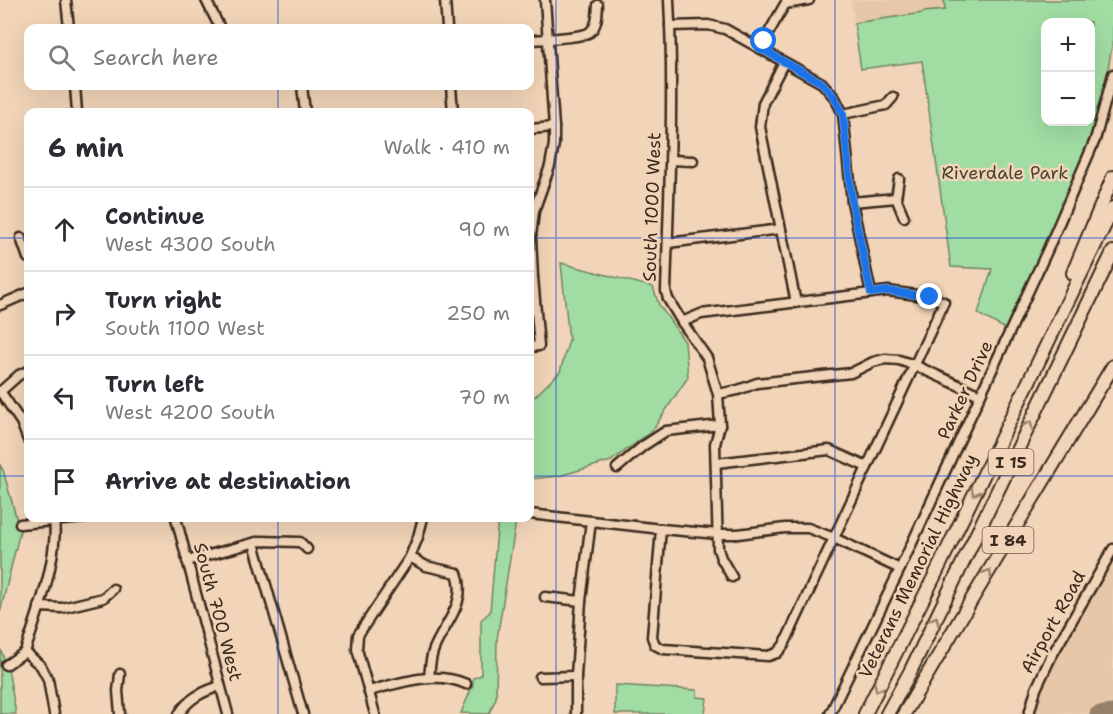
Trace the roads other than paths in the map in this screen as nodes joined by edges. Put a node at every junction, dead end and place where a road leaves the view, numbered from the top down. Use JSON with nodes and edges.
{"nodes":[{"id":1,"x":66,"y":0,"type":"edge"},
{"id":2,"x":206,"y":0,"type":"edge"},
{"id":3,"x":445,"y":0,"type":"edge"},
{"id":4,"x":545,"y":0,"type":"edge"},
{"id":5,"x":669,"y":0,"type":"edge"},
{"id":6,"x":809,"y":0,"type":"edge"},
{"id":7,"x":598,"y":5,"type":"dead end"},
{"id":8,"x":69,"y":24,"type":"edge"},
{"id":9,"x":218,"y":24,"type":"edge"},
{"id":10,"x":447,"y":24,"type":"edge"},
{"id":11,"x":670,"y":27,"type":"junction"},
{"id":12,"x":548,"y":38,"type":"junction"},
{"id":13,"x":534,"y":40,"type":"edge"},
{"id":14,"x":760,"y":48,"type":"junction"},
{"id":15,"x":784,"y":62,"type":"junction"},
{"id":16,"x":1113,"y":74,"type":"edge"},
{"id":17,"x":75,"y":90,"type":"edge"},
{"id":18,"x":302,"y":90,"type":"edge"},
{"id":19,"x":451,"y":90,"type":"edge"},
{"id":20,"x":893,"y":97,"type":"dead end"},
{"id":21,"x":77,"y":108,"type":"edge"},
{"id":22,"x":305,"y":108,"type":"edge"},
{"id":23,"x":453,"y":108,"type":"edge"},
{"id":24,"x":843,"y":114,"type":"junction"},
{"id":25,"x":554,"y":127,"type":"junction"},
{"id":26,"x":534,"y":129,"type":"edge"},
{"id":27,"x":671,"y":160,"type":"junction"},
{"id":28,"x":693,"y":161,"type":"dead end"},
{"id":29,"x":1113,"y":177,"type":"edge"},
{"id":30,"x":899,"y":179,"type":"dead end"},
{"id":31,"x":896,"y":198,"type":"junction"},
{"id":32,"x":852,"y":202,"type":"junction"},
{"id":33,"x":534,"y":206,"type":"edge"},
{"id":34,"x":1113,"y":208,"type":"edge"},
{"id":35,"x":904,"y":217,"type":"dead end"},
{"id":36,"x":781,"y":230,"type":"junction"},
{"id":37,"x":21,"y":238,"type":"dead end"},
{"id":38,"x":668,"y":243,"type":"junction"},
{"id":39,"x":24,"y":247,"type":"edge"},
{"id":40,"x":1113,"y":252,"type":"edge"},
{"id":41,"x":871,"y":293,"type":"junction"},
{"id":42,"x":24,"y":295,"type":"edge"},
{"id":43,"x":796,"y":303,"type":"junction"},
{"id":44,"x":0,"y":305,"type":"edge"},
{"id":45,"x":682,"y":322,"type":"junction"},
{"id":46,"x":914,"y":365,"type":"junction"},
{"id":47,"x":1113,"y":366,"type":"edge"},
{"id":48,"x":24,"y":373,"type":"edge"},
{"id":49,"x":0,"y":391,"type":"edge"},
{"id":50,"x":718,"y":394,"type":"junction"},
{"id":51,"x":980,"y":395,"type":"junction"},
{"id":52,"x":1019,"y":401,"type":"junction"},
{"id":53,"x":720,"y":424,"type":"junction"},
{"id":54,"x":24,"y":430,"type":"edge"},
{"id":55,"x":716,"y":463,"type":"junction"},
{"id":56,"x":867,"y":467,"type":"junction"},
{"id":57,"x":617,"y":468,"type":"dead end"},
{"id":58,"x":534,"y":514,"type":"edge"},
{"id":59,"x":591,"y":521,"type":"junction"},
{"id":60,"x":34,"y":522,"type":"edge"},
{"id":61,"x":54,"y":522,"type":"edge"},
{"id":62,"x":177,"y":522,"type":"edge"},
{"id":63,"x":422,"y":522,"type":"edge"},
{"id":64,"x":20,"y":524,"type":"dead end"},
{"id":65,"x":661,"y":529,"type":"junction"},
{"id":66,"x":718,"y":534,"type":"junction"},
{"id":67,"x":834,"y":538,"type":"junction"},
{"id":68,"x":254,"y":543,"type":"junction"},
{"id":69,"x":307,"y":549,"type":"dead end"},
{"id":70,"x":1113,"y":549,"type":"edge"},
{"id":71,"x":410,"y":557,"type":"junction"},
{"id":72,"x":187,"y":561,"type":"junction"},
{"id":73,"x":900,"y":569,"type":"junction"},
{"id":74,"x":732,"y":577,"type":"dead end"},
{"id":75,"x":113,"y":589,"type":"dead end"},
{"id":76,"x":545,"y":597,"type":"dead end"},
{"id":77,"x":581,"y":601,"type":"junction"},
{"id":78,"x":39,"y":607,"type":"junction"},
{"id":79,"x":25,"y":652,"type":"junction"},
{"id":80,"x":6,"y":665,"type":"dead end"},
{"id":81,"x":120,"y":674,"type":"dead end"},
{"id":82,"x":576,"y":676,"type":"junction"},
{"id":83,"x":540,"y":677,"type":"dead end"},
{"id":84,"x":429,"y":678,"type":"junction"},
{"id":85,"x":466,"y":684,"type":"dead end"},
{"id":86,"x":220,"y":686,"type":"junction"},
{"id":87,"x":369,"y":691,"type":"junction"},
{"id":88,"x":54,"y":714,"type":"edge"},
{"id":89,"x":120,"y":714,"type":"edge"},
{"id":90,"x":179,"y":714,"type":"edge"},
{"id":91,"x":228,"y":714,"type":"edge"},
{"id":92,"x":303,"y":714,"type":"edge"},
{"id":93,"x":375,"y":714,"type":"edge"},
{"id":94,"x":576,"y":714,"type":"edge"},
{"id":95,"x":830,"y":714,"type":"edge"},
{"id":96,"x":865,"y":714,"type":"edge"},
{"id":97,"x":887,"y":714,"type":"edge"},
{"id":98,"x":904,"y":714,"type":"edge"},
{"id":99,"x":1029,"y":714,"type":"edge"}],
"edges":[{"from":1,"to":8,"type":"street"},
{"from":2,"to":9,"type":"street"},
{"from":3,"to":10,"type":"street"},
{"from":4,"to":12,"type":"street"},
{"from":5,"to":11,"type":"street","name":"South 1000 West"},
{"from":6,"to":14,"type":"street"},
{"from":7,"to":12,"type":"street"},
{"from":11,"to":14,"type":"street"},
{"from":11,"to":27,"type":"street","name":"South 1000 West"},
{"from":12,"to":13,"type":"street"},
{"from":12,"to":25,"type":"street"},
{"from":14,"to":15,"type":"street"},
{"from":15,"to":24,"type":"street"},
{"from":15,"to":36,"type":"street"},
{"from":16,"to":51,"type":"street","name":"Parker Drive"},
{"from":17,"to":21,"type":"street"},
{"from":18,"to":22,"type":"street"},
{"from":19,"to":23,"type":"street"},
{"from":20,"to":24,"type":"street"},
{"from":24,"to":32,"type":"street"},
{"from":25,"to":26,"type":"street"},
{"from":25,"to":33,"type":"street"},
{"from":27,"to":28,"type":"street"},
{"from":27,"to":38,"type":"street","name":"South 1000 West"},
{"from":29,"to":52,"type":"highway"},
{"from":30,"to":31,"type":"street"},
{"from":31,"to":32,"type":"street"},
{"from":31,"to":35,"type":"street"},
{"from":32,"to":41,"type":"street"},
{"from":34,"to":52,"type":"highway","name":"Veterans Memorial Highway","number":"I 15"},
{"from":36,"to":38,"type":"street"},
{"from":36,"to":43,"type":"street"},
{"from":37,"to":39,"type":"street"},
{"from":38,"to":45,"type":"street","name":"South 1000 West"},
{"from":97,"to":40,"type":"highway","number":"I 15","one_way":true},
{"from":41,"to":43,"type":"street"},
{"from":41,"to":46,"type":"street"},
{"from":42,"to":44,"type":"street"},
{"from":43,"to":45,"type":"street"},
{"from":45,"to":50,"type":"street","name":"South 1000 West"},
{"from":46,"to":50,"type":"street"},
{"from":46,"to":51,"type":"street"},
{"from":46,"to":56,"type":"street"},
{"from":98,"to":47,"type":"highway","number":"I 84","one_way":true},
{"from":48,"to":49,"type":"street"},
{"from":49,"to":54,"type":"street"},
{"from":50,"to":53,"type":"street","name":"South 1000 West"},
{"from":51,"to":73,"type":"street","name":"Parker Drive"},
{"from":52,"to":96,"type":"highway","name":"Veterans Memorial Highway","number":"I 15","one_way":true},
{"from":53,"to":55,"type":"street","name":"South 1000 West"},
{"from":53,"to":57,"type":"street"},
{"from":55,"to":56,"type":"street"},
{"from":55,"to":66,"type":"street","name":"South 1000 West"},
{"from":56,"to":67,"type":"street"},
{"from":58,"to":59,"type":"street"},
{"from":59,"to":65,"type":"street"},
{"from":59,"to":77,"type":"street"},
{"from":60,"to":64,"type":"street"},
{"from":61,"to":78,"type":"street"},
{"from":62,"to":72,"type":"street","name":"South 700 West"},
{"from":63,"to":71,"type":"street"},
{"from":65,"to":66,"type":"street"},
{"from":65,"to":67,"type":"street"},
{"from":66,"to":67,"type":"street"},
{"from":66,"to":74,"type":"street","name":"South 1000 West"},
{"from":67,"to":73,"type":"street"},
{"from":68,"to":69,"type":"street"},
{"from":68,"to":72,"type":"street"},
{"from":68,"to":92,"type":"street"},
{"from":70,"to":99,"type":"street","name":"Airport Road"},
{"from":71,"to":84,"type":"street"},
{"from":71,"to":87,"type":"street"},
{"from":72,"to":86,"type":"street","name":"South 700 West"},
{"from":73,"to":95,"type":"street","name":"Parker Drive"},
{"from":75,"to":78,"type":"street"},
{"from":76,"to":77,"type":"street"},
{"from":77,"to":82,"type":"street"},
{"from":78,"to":79,"type":"street"},
{"from":79,"to":80,"type":"street"},
{"from":79,"to":88,"type":"street"},
{"from":81,"to":89,"type":"street"},
{"from":82,"to":83,"type":"street"},
{"from":82,"to":94,"type":"street"},
{"from":84,"to":85,"type":"street"},
{"from":84,"to":87,"type":"street"},
{"from":86,"to":90,"type":"street"},
{"from":86,"to":91,"type":"street","name":"South 700 West"},
{"from":87,"to":93,"type":"street"}]}
